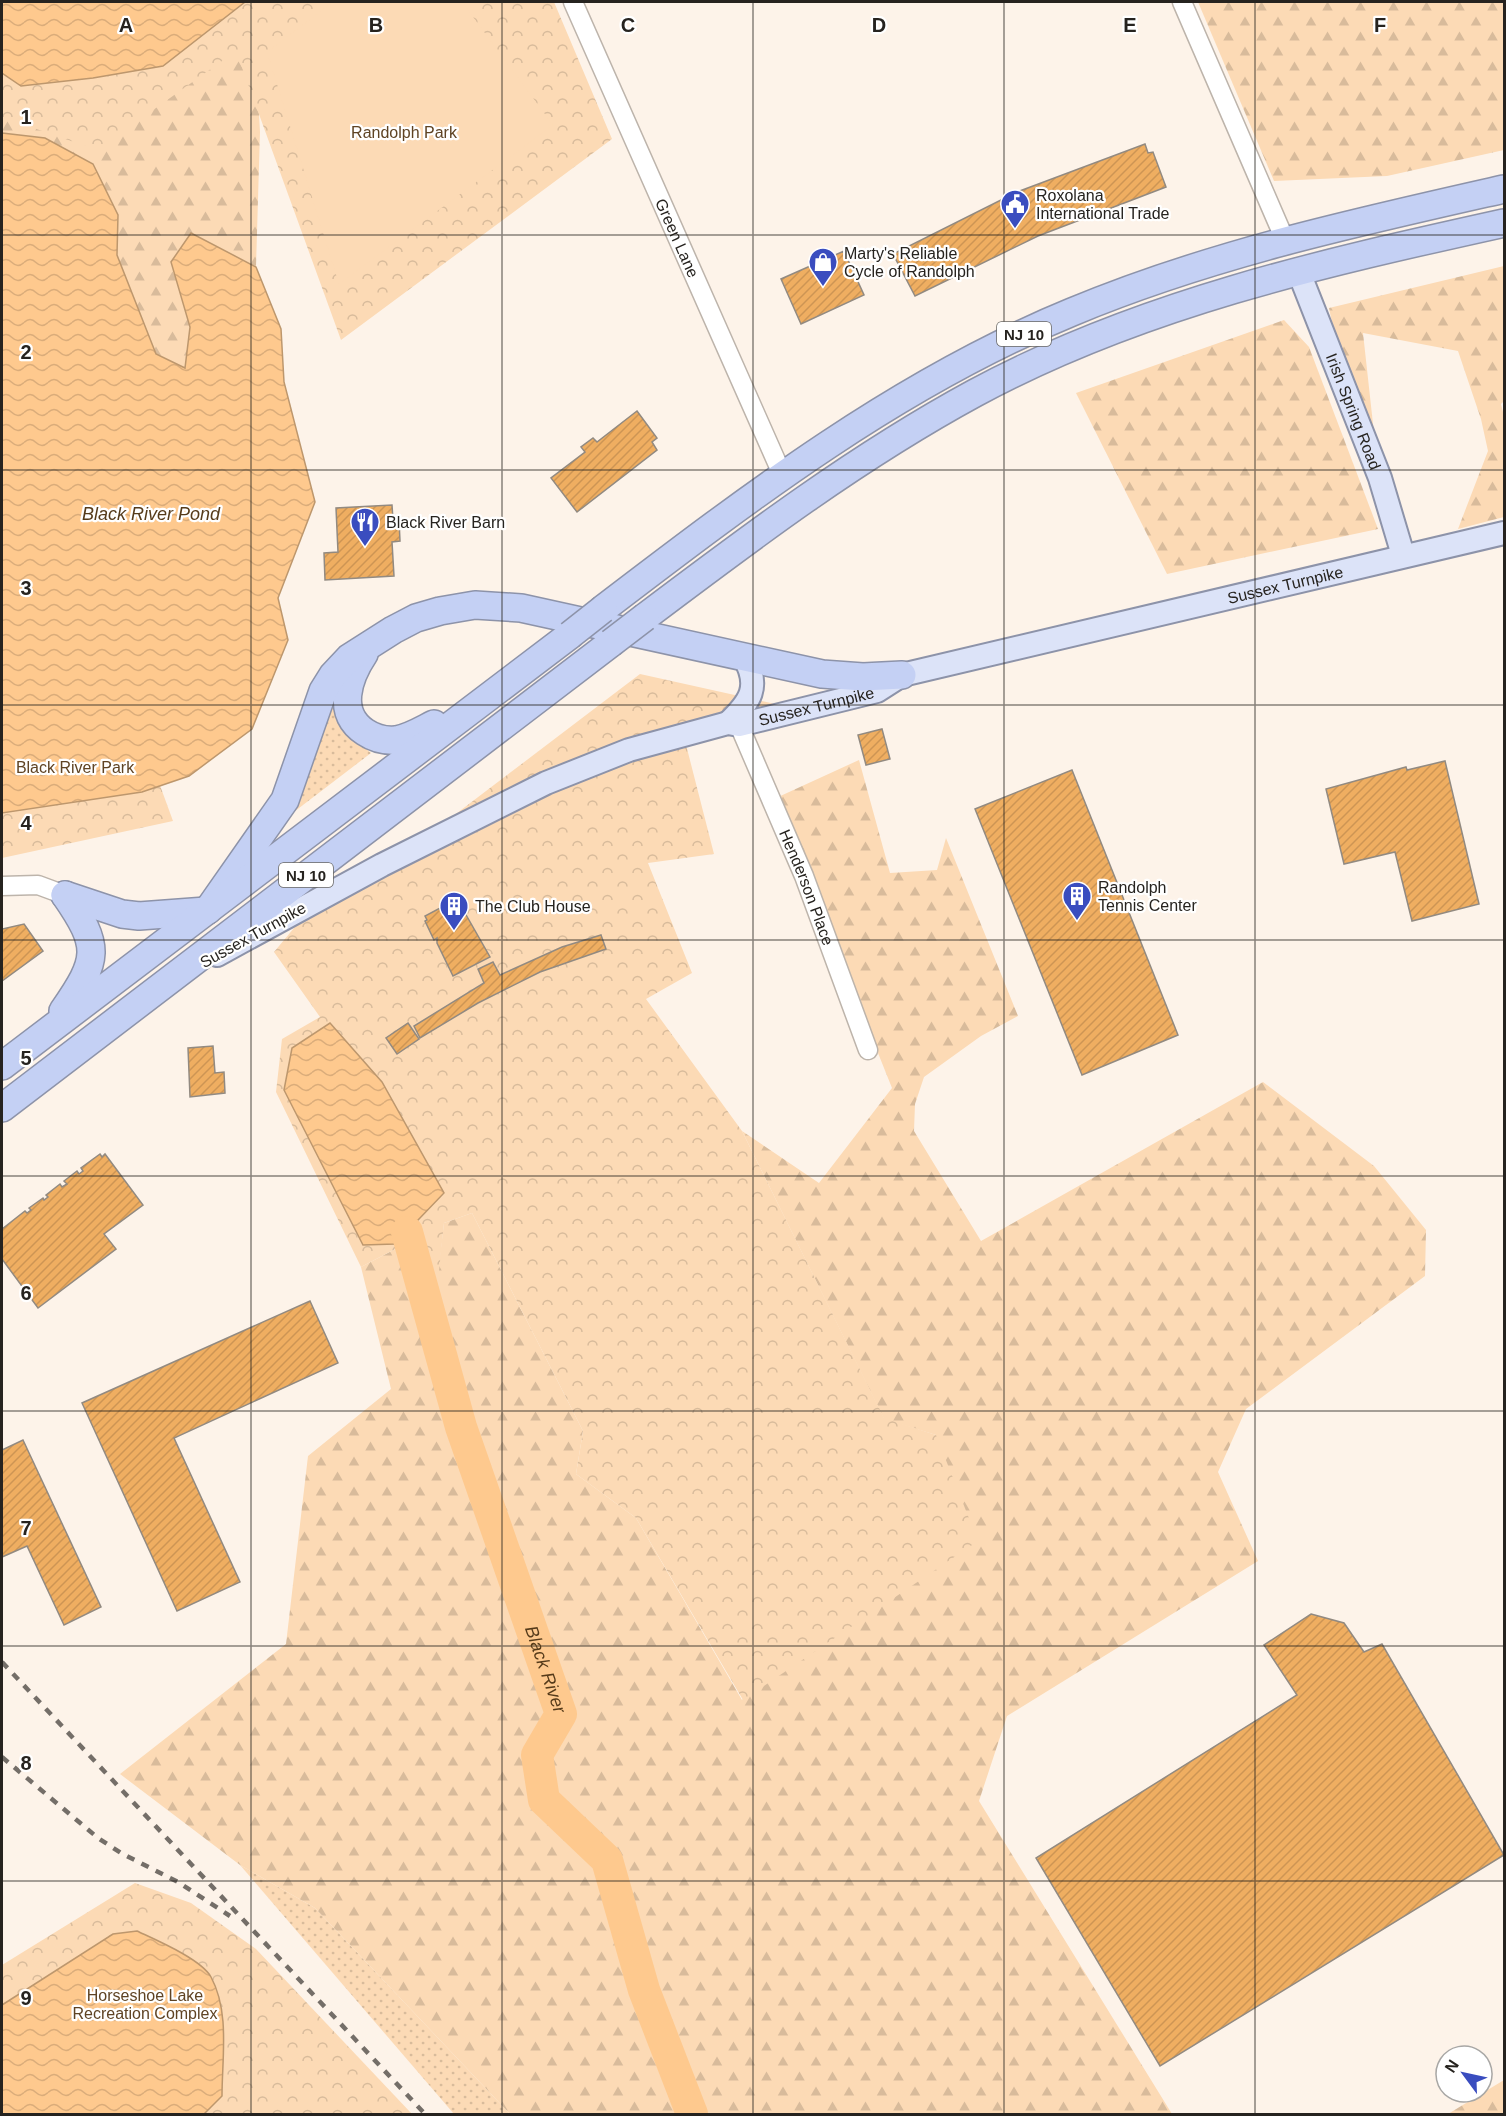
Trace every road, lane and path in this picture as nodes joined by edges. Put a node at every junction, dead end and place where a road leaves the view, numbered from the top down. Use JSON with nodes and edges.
{"nodes":[{"id":1,"x":573,"y":2,"type":"edge"},
{"id":2,"x":1182,"y":2,"type":"edge"},
{"id":3,"x":1504,"y":189,"type":"edge"},
{"id":4,"x":1504,"y":223,"type":"edge"},
{"id":5,"x":1285,"y":240,"type":"junction"},
{"id":6,"x":1298,"y":270,"type":"junction"},
{"id":7,"x":782,"y":474,"type":"junction"},
{"id":8,"x":1504,"y":532,"type":"edge"},
{"id":9,"x":1403,"y":555,"type":"junction"},
{"id":10,"x":375,"y":642,"type":"junction"},
{"id":11,"x":744,"y":657,"type":"junction"},
{"id":12,"x":902,"y":675,"type":"junction"},
{"id":13,"x":490,"y":695,"type":"junction"},
{"id":14,"x":734,"y":724,"type":"junction"},
{"id":15,"x":2,"y":886,"type":"edge"},
{"id":16,"x":65,"y":895,"type":"junction"},
{"id":17,"x":207,"y":910,"type":"junction"},
{"id":18,"x":166,"y":983,"type":"junction"},
{"id":19,"x":52,"y":1028,"type":"junction"},
{"id":20,"x":868,"y":1050,"type":"dead end"},
{"id":21,"x":2,"y":1066,"type":"edge"},
{"id":22,"x":2,"y":1108,"type":"edge"}],
"edges":[{"from":1,"to":7,"type":"street","name":"Green Lane"},
{"from":2,"to":5,"type":"street"},
{"from":3,"to":5,"type":"highway","number":"NJ 10"},
{"from":4,"to":6,"type":"highway","number":"NJ 10"},
{"from":5,"to":7,"type":"highway","number":"NJ 10"},
{"from":6,"to":9,"type":"main road","name":"Irish Spring Road"},
{"from":6,"to":18,"type":"highway","number":"NJ 10","bridge":true},
{"from":7,"to":13,"type":"highway","number":"NJ 10","bridge":true},
{"from":8,"to":9,"type":"main road","name":"Sussex Turnpike"},
{"from":9,"to":12,"type":"main road","name":"Sussex Turnpike"},
{"from":10,"to":11,"type":"highway"},
{"from":10,"to":13,"type":"highway"},
{"from":10,"to":17,"type":"highway"},
{"from":11,"to":12,"type":"highway"},
{"from":11,"to":14,"type":"main road"},
{"from":12,"to":14,"type":"main road","name":"Sussex Turnpike"},
{"from":13,"to":17,"type":"highway","number":"NJ 10"},
{"from":14,"to":18,"type":"main road","name":"Sussex Turnpike"},
{"from":14,"to":20,"type":"street","name":"Henderson Place"},
{"from":15,"to":16,"type":"street"},
{"from":16,"to":17,"type":"highway"},
{"from":16,"to":19,"type":"highway"},
{"from":17,"to":19,"type":"highway","number":"NJ 10"},
{"from":18,"to":22,"type":"highway","number":"NJ 10"},
{"from":19,"to":21,"type":"highway","number":"NJ 10"}]}
